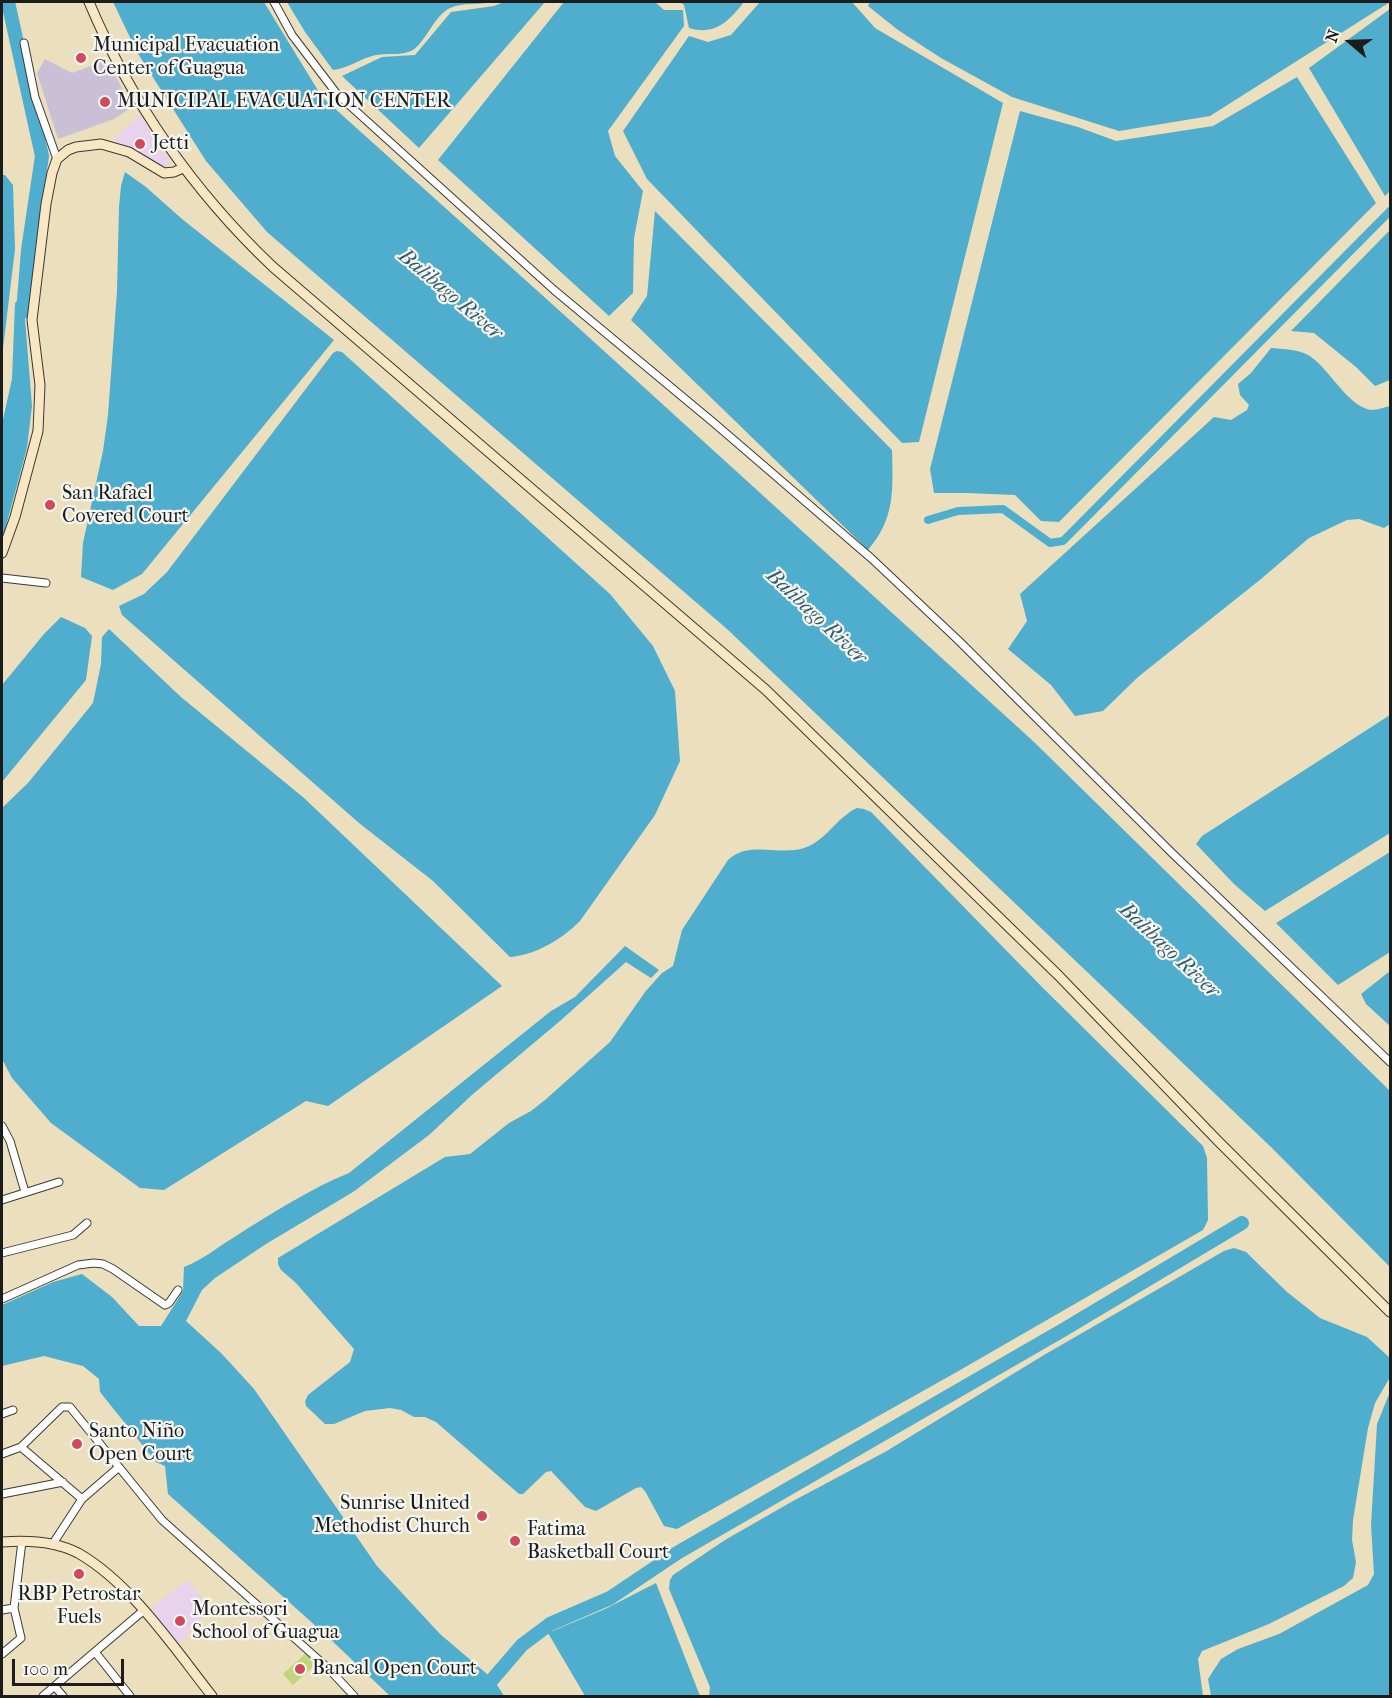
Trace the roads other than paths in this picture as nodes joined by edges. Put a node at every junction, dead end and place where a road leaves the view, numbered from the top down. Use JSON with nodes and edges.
{"nodes":[{"id":1,"x":89,"y":2,"type":"edge"},
{"id":2,"x":274,"y":2,"type":"edge"},
{"id":3,"x":24,"y":43,"type":"dead end"},
{"id":4,"x":57,"y":159,"type":"junction"},
{"id":5,"x":183,"y":168,"type":"junction"},
{"id":6,"x":2,"y":553,"type":"edge"},
{"id":7,"x":2,"y":578,"type":"edge"},
{"id":8,"x":46,"y":583,"type":"dead end"},
{"id":9,"x":1390,"y":1062,"type":"edge"},
{"id":10,"x":2,"y":1126,"type":"edge"},
{"id":11,"x":10,"y":1142,"type":"junction"},
{"id":12,"x":2,"y":1145,"type":"edge"},
{"id":13,"x":59,"y":1182,"type":"dead end"},
{"id":14,"x":25,"y":1192,"type":"junction"},
{"id":15,"x":2,"y":1200,"type":"edge"},
{"id":16,"x":87,"y":1223,"type":"dead end"},
{"id":17,"x":2,"y":1253,"type":"edge"},
{"id":18,"x":178,"y":1290,"type":"dead end"},
{"id":19,"x":2,"y":1299,"type":"edge"},
{"id":20,"x":1390,"y":1312,"type":"edge"},
{"id":21,"x":13,"y":1410,"type":"dead end"},
{"id":22,"x":2,"y":1414,"type":"edge"},
{"id":23,"x":21,"y":1447,"type":"junction"},
{"id":24,"x":2,"y":1454,"type":"edge"},
{"id":25,"x":119,"y":1467,"type":"junction"},
{"id":26,"x":63,"y":1482,"type":"junction"},
{"id":27,"x":2,"y":1494,"type":"edge"},
{"id":28,"x":82,"y":1499,"type":"junction"},
{"id":29,"x":22,"y":1541,"type":"junction"},
{"id":30,"x":2,"y":1542,"type":"edge"},
{"id":31,"x":52,"y":1545,"type":"junction"},
{"id":32,"x":15,"y":1608,"type":"junction"},
{"id":33,"x":2,"y":1610,"type":"edge"},
{"id":34,"x":144,"y":1610,"type":"junction"},
{"id":35,"x":95,"y":1652,"type":"junction"},
{"id":36,"x":2,"y":1654,"type":"edge"},
{"id":37,"x":55,"y":1687,"type":"junction"},
{"id":38,"x":43,"y":1696,"type":"edge"},
{"id":39,"x":63,"y":1696,"type":"edge"},
{"id":40,"x":130,"y":1696,"type":"edge"},
{"id":41,"x":212,"y":1696,"type":"edge"},
{"id":42,"x":354,"y":1696,"type":"edge"}],
"edges":[{"from":1,"to":5,"type":"street"},
{"from":2,"to":9,"type":"street"},
{"from":3,"to":4,"type":"street"},
{"from":4,"to":5,"type":"street"},
{"from":4,"to":6,"type":"street"},
{"from":5,"to":20,"type":"street"},
{"from":7,"to":8,"type":"street"},
{"from":10,"to":11,"type":"street"},
{"from":11,"to":12,"type":"street"},
{"from":11,"to":14,"type":"street"},
{"from":13,"to":14,"type":"street"},
{"from":14,"to":15,"type":"street"},
{"from":16,"to":17,"type":"street"},
{"from":18,"to":19,"type":"street"},
{"from":21,"to":22,"type":"street"},
{"from":23,"to":24,"type":"street"},
{"from":23,"to":25,"type":"street"},
{"from":23,"to":26,"type":"street"},
{"from":25,"to":28,"type":"street"},
{"from":25,"to":42,"type":"street"},
{"from":26,"to":27,"type":"street"},
{"from":26,"to":28,"type":"street"},
{"from":28,"to":31,"type":"street"},
{"from":29,"to":30,"type":"street"},
{"from":29,"to":31,"type":"street"},
{"from":29,"to":32,"type":"street"},
{"from":31,"to":34,"type":"street"},
{"from":32,"to":33,"type":"street"},
{"from":32,"to":36,"type":"street"},
{"from":34,"to":35,"type":"street"},
{"from":34,"to":41,"type":"street"},
{"from":35,"to":37,"type":"street"},
{"from":35,"to":40,"type":"street"},
{"from":37,"to":38,"type":"street"},
{"from":37,"to":39,"type":"street"}]}
